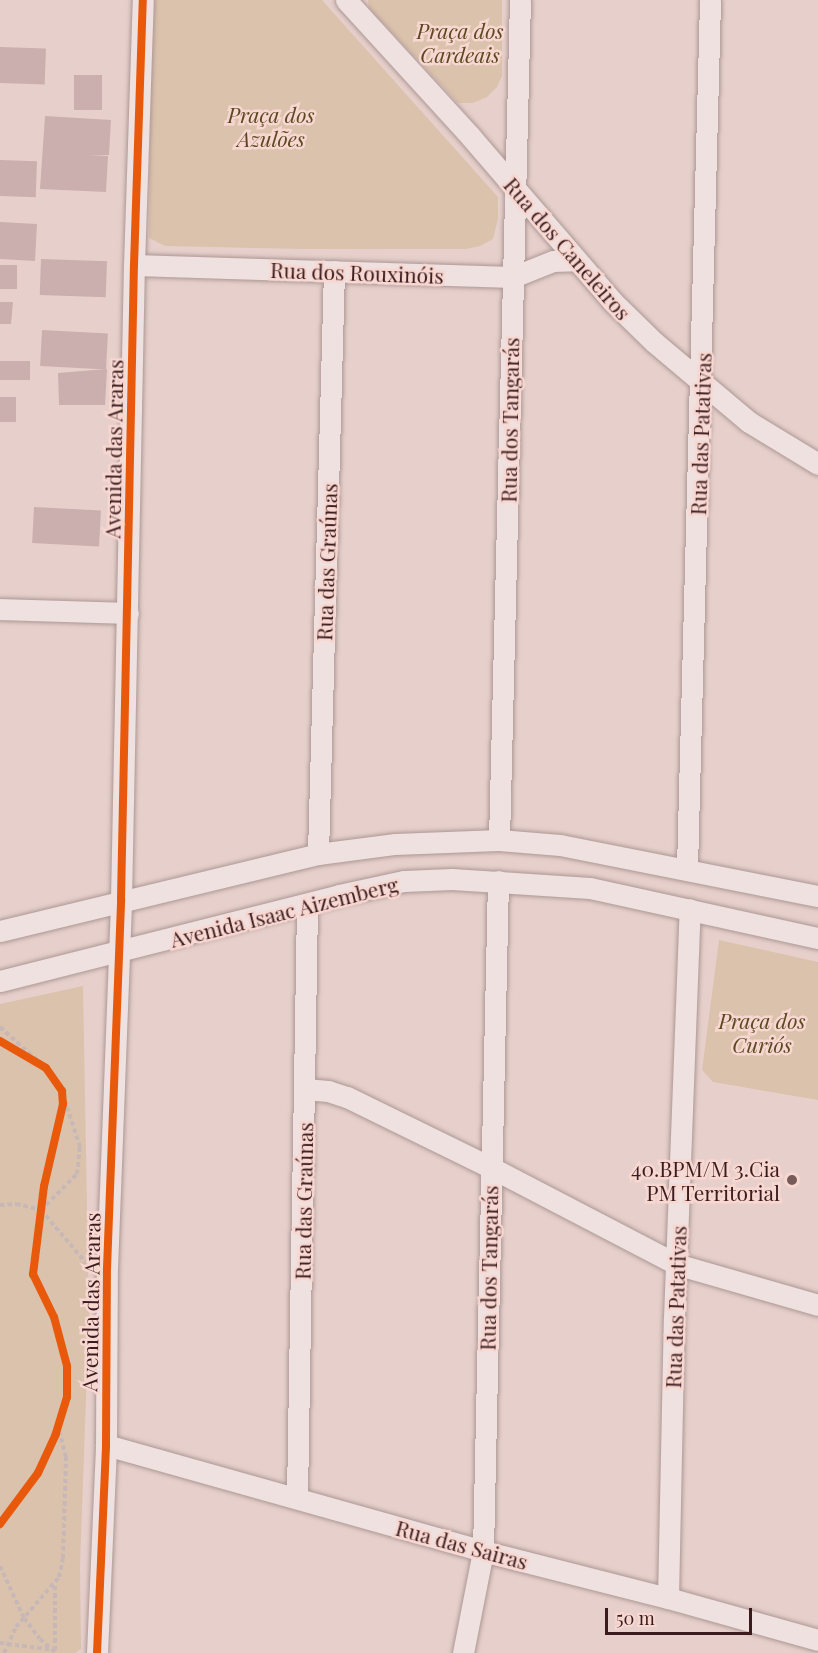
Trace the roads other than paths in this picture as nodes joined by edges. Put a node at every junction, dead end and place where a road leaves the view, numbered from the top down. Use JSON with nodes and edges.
{"nodes":[{"id":1,"x":143,"y":0,"type":"edge"},
{"id":2,"x":346,"y":0,"type":"edge"},
{"id":3,"x":520,"y":0,"type":"edge"},
{"id":4,"x":710,"y":0,"type":"edge"},
{"id":5,"x":515,"y":189,"type":"junction"},
{"id":6,"x":576,"y":260,"type":"junction"},
{"id":7,"x":134,"y":265,"type":"junction"},
{"id":8,"x":334,"y":271,"type":"junction"},
{"id":9,"x":513,"y":277,"type":"junction"},
{"id":10,"x":701,"y":384,"type":"junction"},
{"id":11,"x":818,"y":464,"type":"edge"},
{"id":12,"x":0,"y":609,"type":"edge"},
{"id":13,"x":128,"y":613,"type":"junction"},
{"id":14,"x":499,"y":840,"type":"junction"},
{"id":15,"x":318,"y":854,"type":"junction"},
{"id":16,"x":687,"y":868,"type":"junction"},
{"id":17,"x":498,"y":881,"type":"junction"},
{"id":18,"x":818,"y":896,"type":"edge"},
{"id":19,"x":121,"y":899,"type":"junction"},
{"id":20,"x":307,"y":904,"type":"junction"},
{"id":21,"x":690,"y":909,"type":"junction"},
{"id":22,"x":0,"y":931,"type":"edge"},
{"id":23,"x":818,"y":938,"type":"edge"},
{"id":24,"x":118,"y":952,"type":"junction"},
{"id":25,"x":0,"y":981,"type":"edge"},
{"id":26,"x":305,"y":1089,"type":"junction"},
{"id":27,"x":489,"y":1167,"type":"junction"},
{"id":28,"x":676,"y":1264,"type":"junction"},
{"id":29,"x":818,"y":1305,"type":"edge"},
{"id":30,"x":106,"y":1445,"type":"junction"},
{"id":31,"x":297,"y":1497,"type":"junction"},
{"id":32,"x":483,"y":1551,"type":"junction"},
{"id":33,"x":668,"y":1598,"type":"junction"},
{"id":34,"x":818,"y":1640,"type":"edge"},
{"id":35,"x":98,"y":1653,"type":"edge"},
{"id":36,"x":463,"y":1653,"type":"edge"}],
"edges":[{"from":1,"to":7,"type":"street","name":"Avenida das Araras"},
{"from":2,"to":5,"type":"street","name":"Rua dos Caneleiros"},
{"from":3,"to":5,"type":"street","name":"Rua dos Tangarás"},
{"from":4,"to":10,"type":"street","name":"Rua das Patativas"},
{"from":5,"to":6,"type":"street","name":"Rua dos Caneleiros"},
{"from":5,"to":9,"type":"street","name":"Rua dos Tangarás"},
{"from":6,"to":9,"type":"street","name":"Rua dos Rouxinóis"},
{"from":6,"to":10,"type":"street","name":"Rua dos Caneleiros"},
{"from":7,"to":8,"type":"street","name":"Rua dos Rouxinóis"},
{"from":7,"to":13,"type":"street","name":"Avenida das Araras"},
{"from":8,"to":9,"type":"street","name":"Rua dos Rouxinóis"},
{"from":8,"to":15,"type":"street","name":"Rua das Graúnas"},
{"from":9,"to":14,"type":"street","name":"Rua dos Tangarás"},
{"from":10,"to":11,"type":"street","name":"Rua dos Caneleiros"},
{"from":10,"to":16,"type":"street","name":"Rua das Patativas"},
{"from":12,"to":13,"type":"street"},
{"from":13,"to":19,"type":"street","name":"Avenida das Araras"},
{"from":14,"to":15,"type":"street","name":"Avenida Isaac Aizemberg"},
{"from":14,"to":16,"type":"street","name":"Avenida Isaac Aizemberg"},
{"from":15,"to":19,"type":"street","name":"Avenida Isaac Aizemberg"},
{"from":16,"to":18,"type":"street","name":"Avenida Isaac Aizemberg"},
{"from":17,"to":20,"type":"street","name":"Avenida Isaac Aizemberg"},
{"from":17,"to":21,"type":"street","name":"Avenida Isaac Aizemberg"},
{"from":17,"to":27,"type":"street","name":"Rua dos Tangarás"},
{"from":19,"to":22,"type":"street","name":"Avenida Isaac Aizemberg"},
{"from":19,"to":24,"type":"street","name":"Avenida das Araras"},
{"from":20,"to":24,"type":"street","name":"Avenida Isaac Aizemberg"},
{"from":20,"to":26,"type":"street","name":"Rua das Graúnas"},
{"from":21,"to":23,"type":"street","name":"Avenida Isaac Aizemberg"},
{"from":21,"to":28,"type":"street","name":"Rua das Patativas"},
{"from":24,"to":25,"type":"street","name":"Avenida Isaac Aizemberg"},
{"from":24,"to":30,"type":"street","name":"Avenida das Araras"},
{"from":26,"to":27,"type":"street"},
{"from":26,"to":31,"type":"street","name":"Rua das Graúnas"},
{"from":27,"to":28,"type":"street"},
{"from":27,"to":32,"type":"street","name":"Rua dos Tangarás"},
{"from":28,"to":29,"type":"street"},
{"from":28,"to":33,"type":"street","name":"Rua das Patativas"},
{"from":30,"to":31,"type":"street","name":"Rua das Sairas"},
{"from":30,"to":35,"type":"street","name":"Avenida das Araras"},
{"from":31,"to":32,"type":"street","name":"Rua das Sairas"},
{"from":32,"to":33,"type":"street","name":"Rua das Sairas"},
{"from":32,"to":36,"type":"street","name":"Rua dos Tangarás"},
{"from":33,"to":34,"type":"street","name":"Rua das Sairas"}]}
